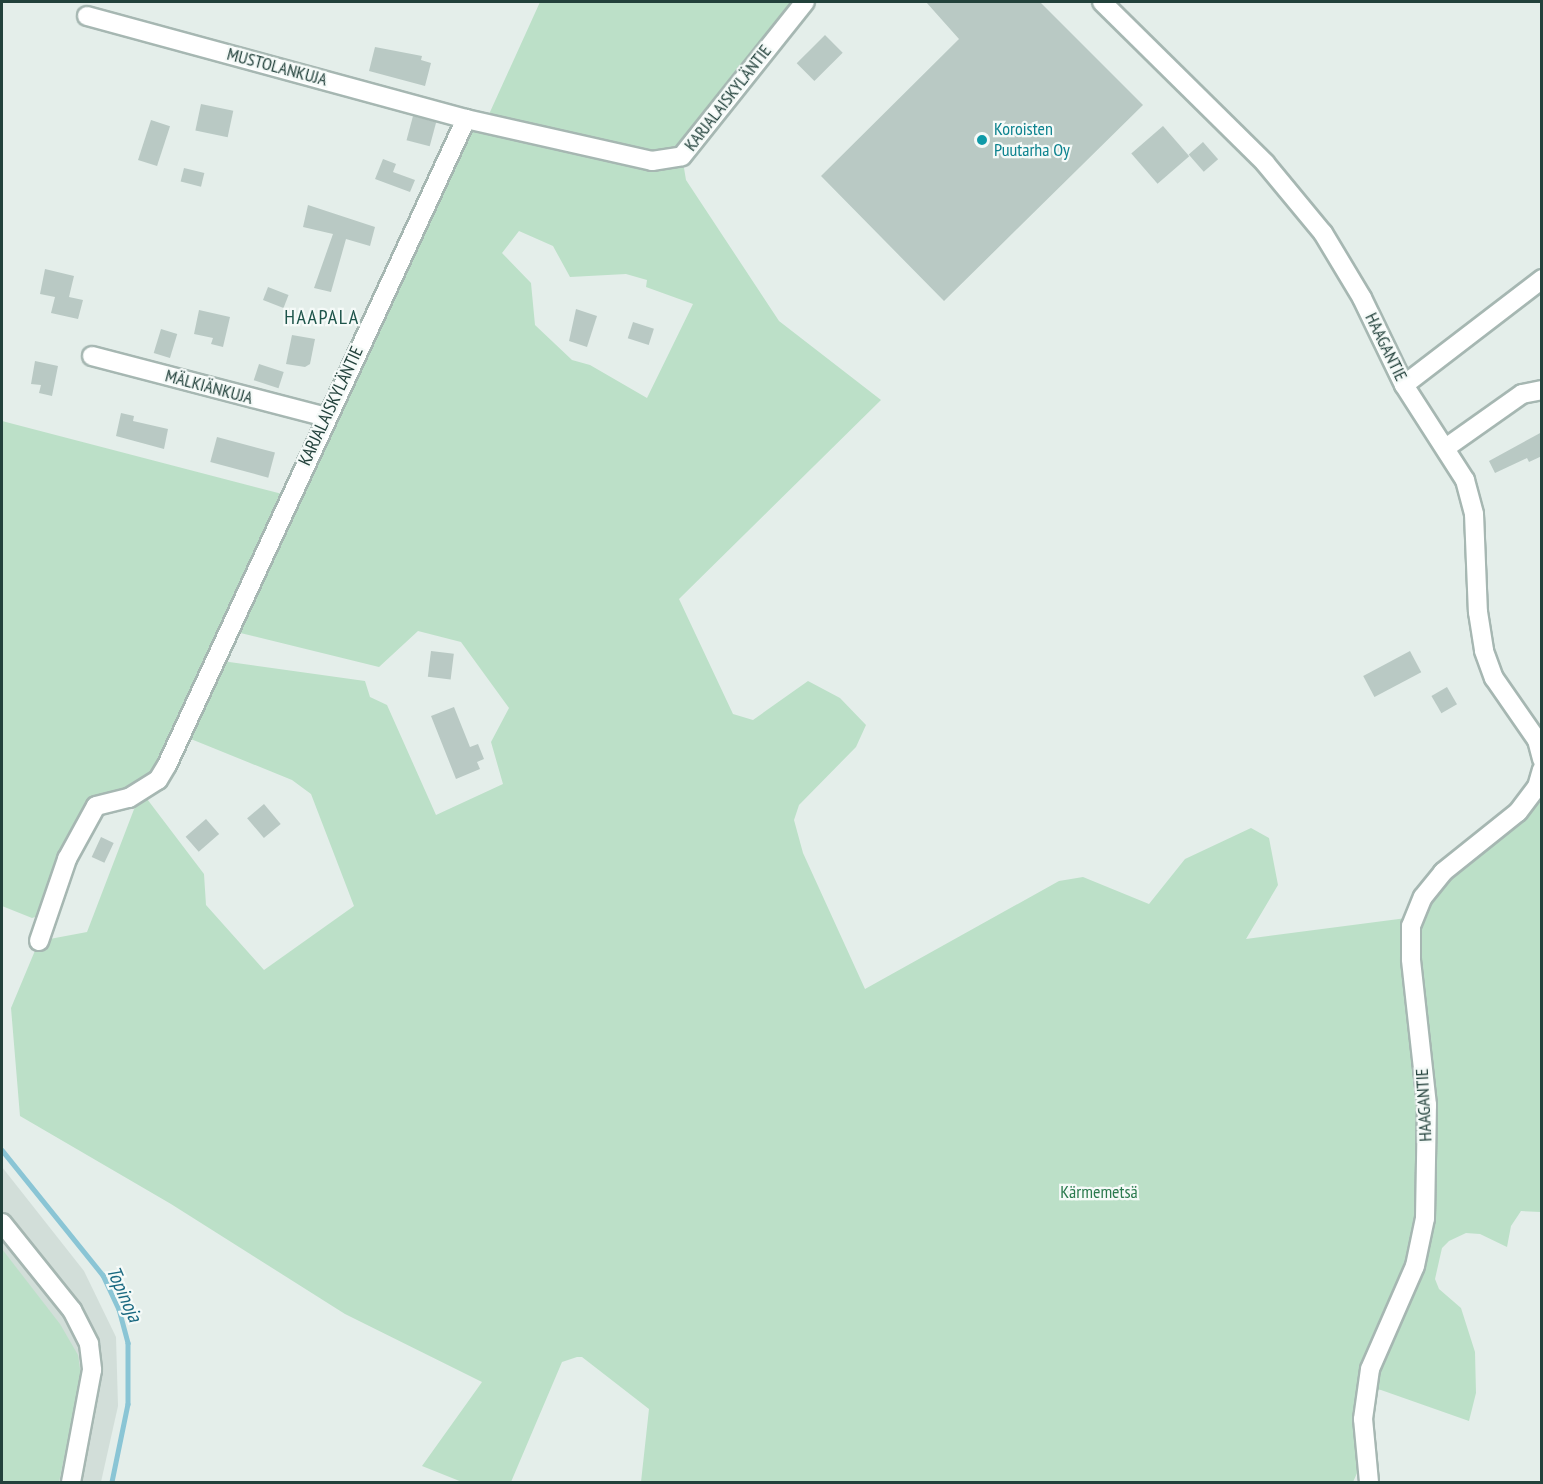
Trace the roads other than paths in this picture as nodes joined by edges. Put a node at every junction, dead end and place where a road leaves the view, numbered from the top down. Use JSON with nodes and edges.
{"nodes":[{"id":1,"x":805,"y":2,"type":"edge"},
{"id":2,"x":1102,"y":2,"type":"edge"},
{"id":3,"x":87,"y":16,"type":"dead end"},
{"id":4,"x":466,"y":119,"type":"junction"},
{"id":5,"x":1542,"y":279,"type":"edge"},
{"id":6,"x":92,"y":356,"type":"dead end"},
{"id":7,"x":1404,"y":385,"type":"junction"},
{"id":8,"x":1542,"y":390,"type":"edge"},
{"id":9,"x":326,"y":417,"type":"junction"},
{"id":10,"x":1447,"y":447,"type":"junction"},
{"id":11,"x":1542,"y":759,"type":"edge"},
{"id":12,"x":1542,"y":770,"type":"edge"},
{"id":13,"x":39,"y":941,"type":"dead end"},
{"id":14,"x":2,"y":1223,"type":"edge"},
{"id":15,"x":71,"y":1482,"type":"edge"},
{"id":16,"x":1370,"y":1482,"type":"edge"}],
"edges":[{"from":1,"to":4,"type":"street","name":"KARJALAISKYLÄNTIE"},
{"from":2,"to":7,"type":"street","name":"HAAGANTIE"},
{"from":3,"to":4,"type":"street","name":"MUSTOLANKUJA"},
{"from":4,"to":9,"type":"street","name":"KARJALAISKYLÄNTIE"},
{"from":5,"to":7,"type":"street"},
{"from":6,"to":9,"type":"street","name":"MÄLKIÄNKUJA"},
{"from":7,"to":10,"type":"street","name":"HAAGANTIE"},
{"from":8,"to":10,"type":"street"},
{"from":9,"to":13,"type":"street","name":"KARJALAISKYLÄNTIE"},
{"from":10,"to":11,"type":"street","name":"HAAGANTIE"},
{"from":12,"to":16,"type":"street","name":"HAAGANTIE"},
{"from":14,"to":15,"type":"street"}]}
